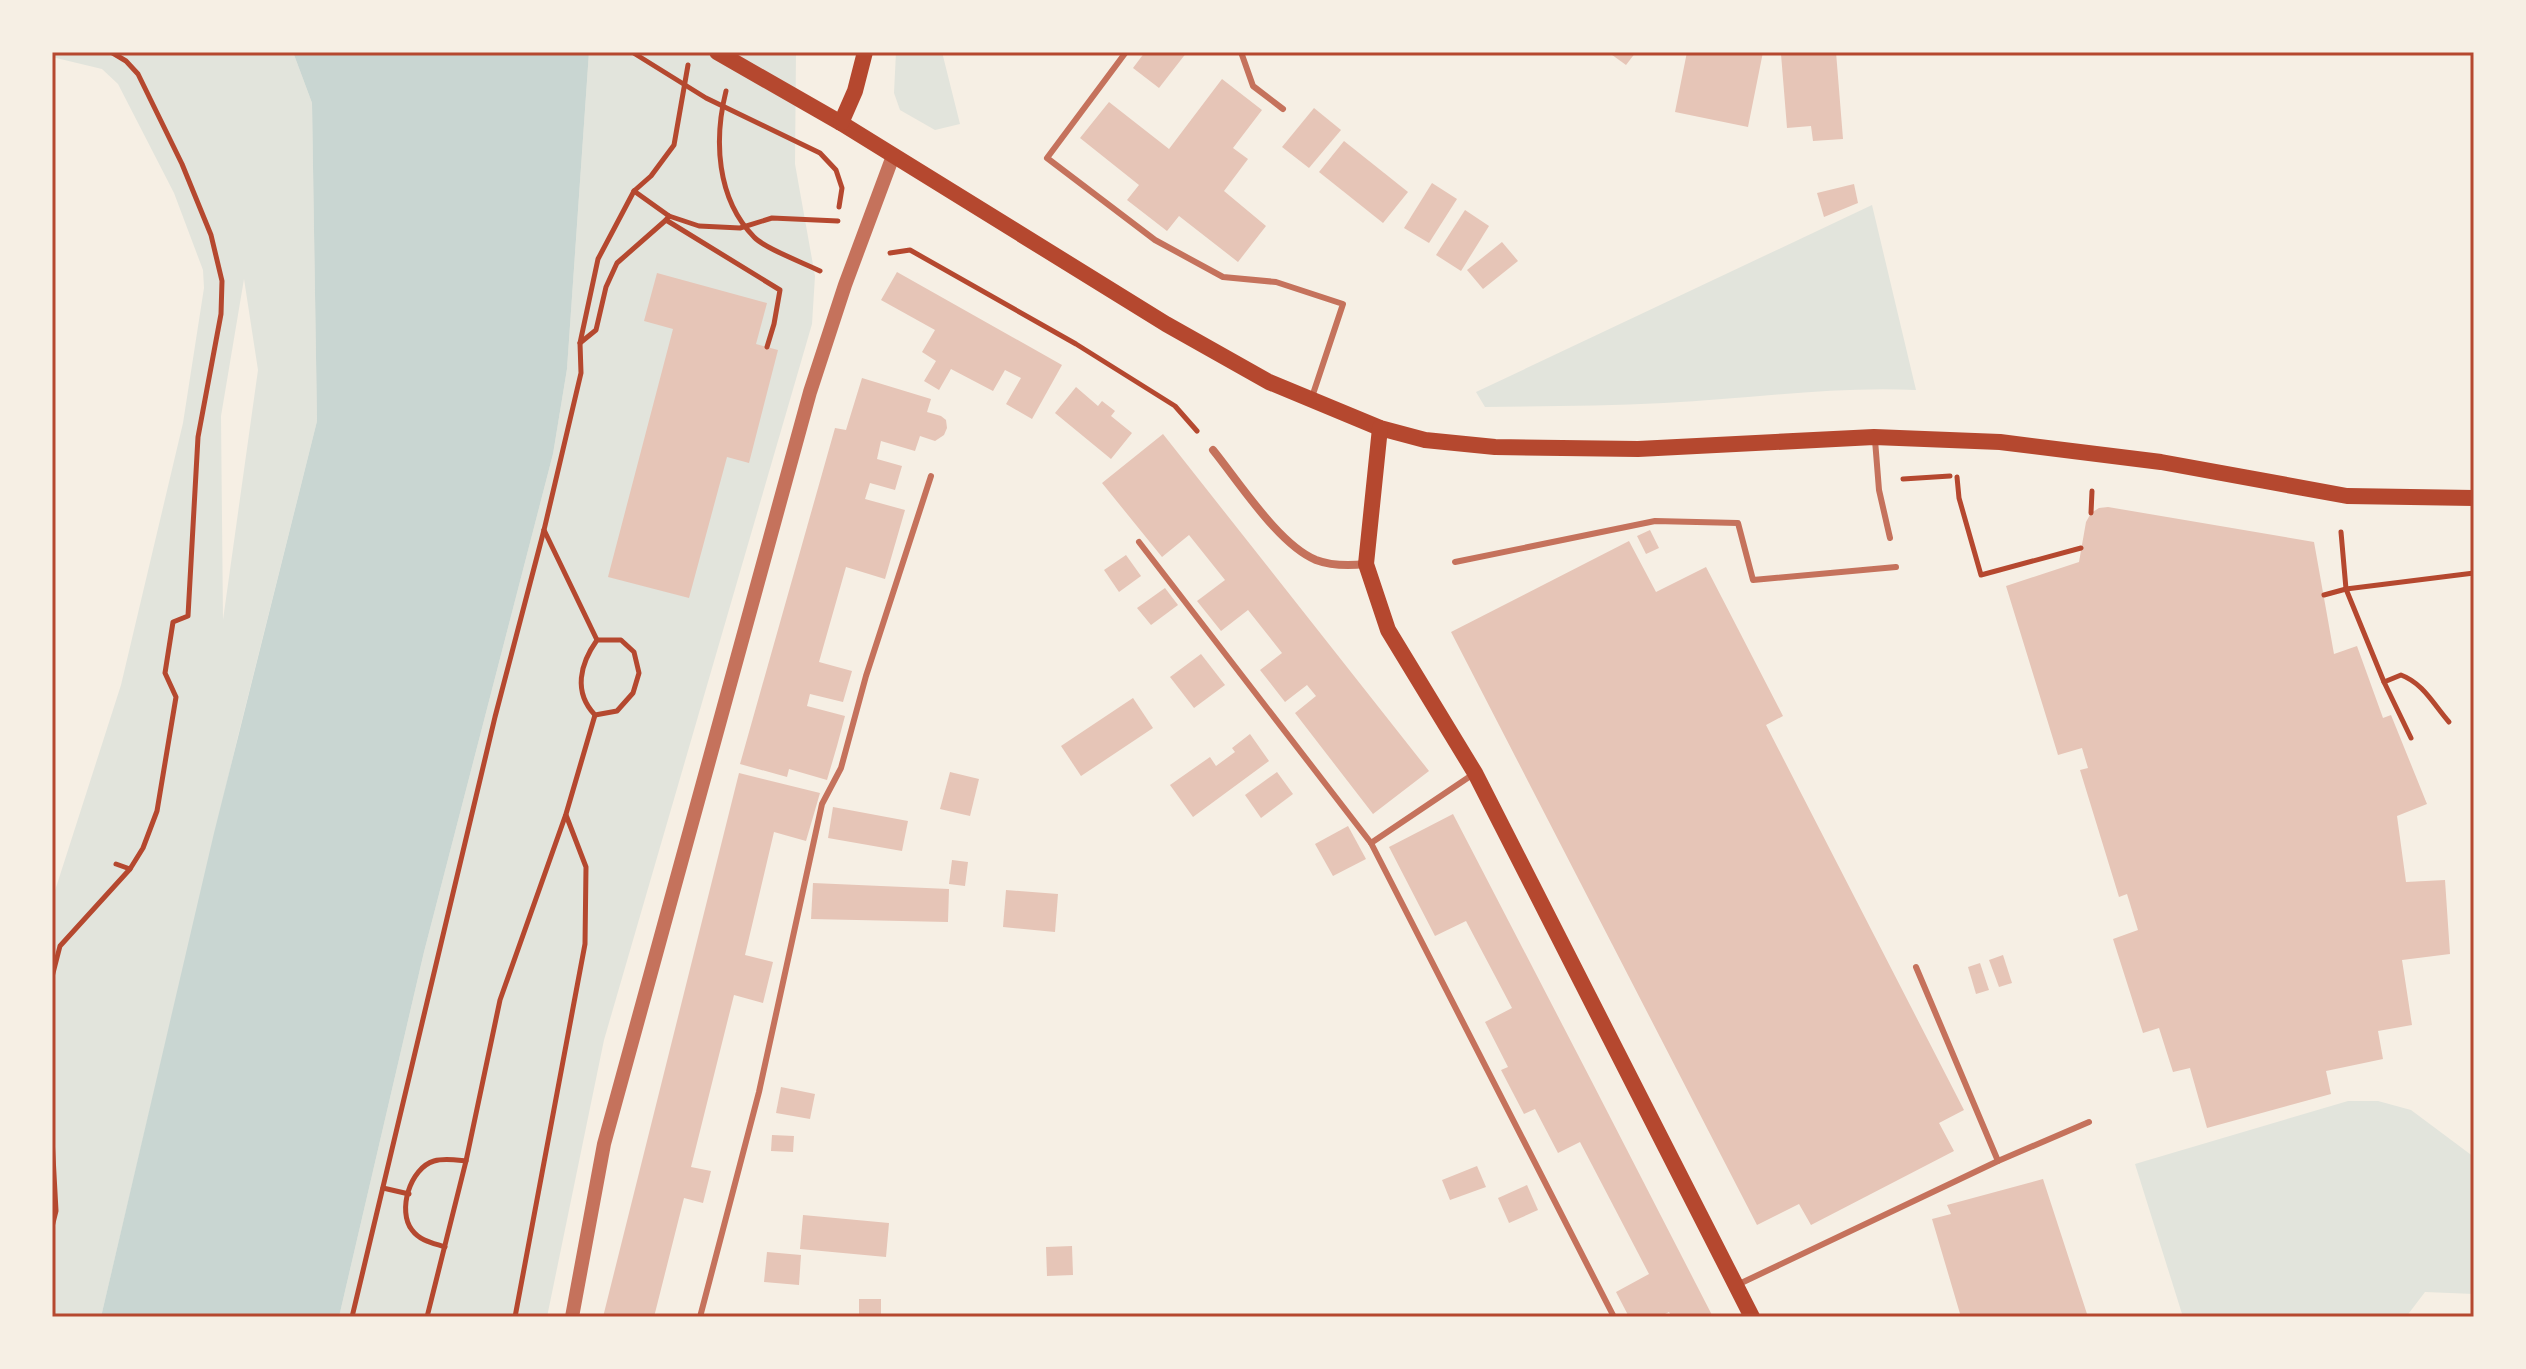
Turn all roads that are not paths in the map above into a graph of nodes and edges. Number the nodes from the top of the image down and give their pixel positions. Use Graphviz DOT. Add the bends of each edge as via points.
graph roads {
  1 [pos="717,52"];
  2 [pos="865,52"];
  3 [pos="1126,52"];
  4 [pos="1241,52"];
  5 [pos="1283,109"];
  6 [pos="841,123"];
  7 [pos="893,156"];
  8 [pos="1311,400"];
  9 [pos="1380,428"];
  10 [pos="1874,437"];
  11 [pos="1213,450"];
  12 [pos="931,476"];
  13 [pos="2474,498"];
  14 [pos="1890,538"];
  15 [pos="1139,542"];
  16 [pos="1455,562"];
  17 [pos="1366,564"];
  18 [pos="1896,567"];
  19 [pos="1475,773"];
  20 [pos="1371,843"];
  21 [pos="1916,967"];
  22 [pos="2089,1122"];
  23 [pos="1998,1161"];
  24 [pos="1736,1285"];
  25 [pos="572,1317"];
  26 [pos="700,1317"];
  27 [pos="1614,1317"];
  28 [pos="1752,1317"];
  1 -- 6 [label="main road"];
  2 -- 6 [label="main road"];
  3 -- 8 [label="lane" via="1047,158 1155,240 1223,277 1276,282 1343,304"];
  4 -- 5 [label="lane" via="1253,86"];
  6 -- 7 [label="main road"];
  7 -- 8 [label="main road" via="1166,324"];
  7 -- 25 [label="street" via="810,392 604,1144"];
  8 -- 9 [label="main road"];
  9 -- 10 [label="main road" via="1425,440 1511,448 1638,449"];
  9 -- 17 [label="main road"];
  10 -- 13 [label="main road" via="2000,442 2161,462 2347,496"];
  10 -- 14 [label="lane"];
  11 -- 17 [label="street" via="1288,544 1316,560"];
  12 -- 26 [label="lane" via="841,768 822,804 759,1092"];
  15 -- 20 [label="lane"];
  16 -- 18 [label="lane" via="1655,521 1738,523 1753,580"];
  17 -- 19 [label="main road" via="1388,630"];
  19 -- 20 [label="lane"];
  19 -- 24 [label="main road"];
  20 -- 27 [label="lane"];
  21 -- 23 [label="lane"];
  22 -- 23 [label="lane"];
  23 -- 24 [label="lane"];
  24 -- 28 [label="main road"];
}
